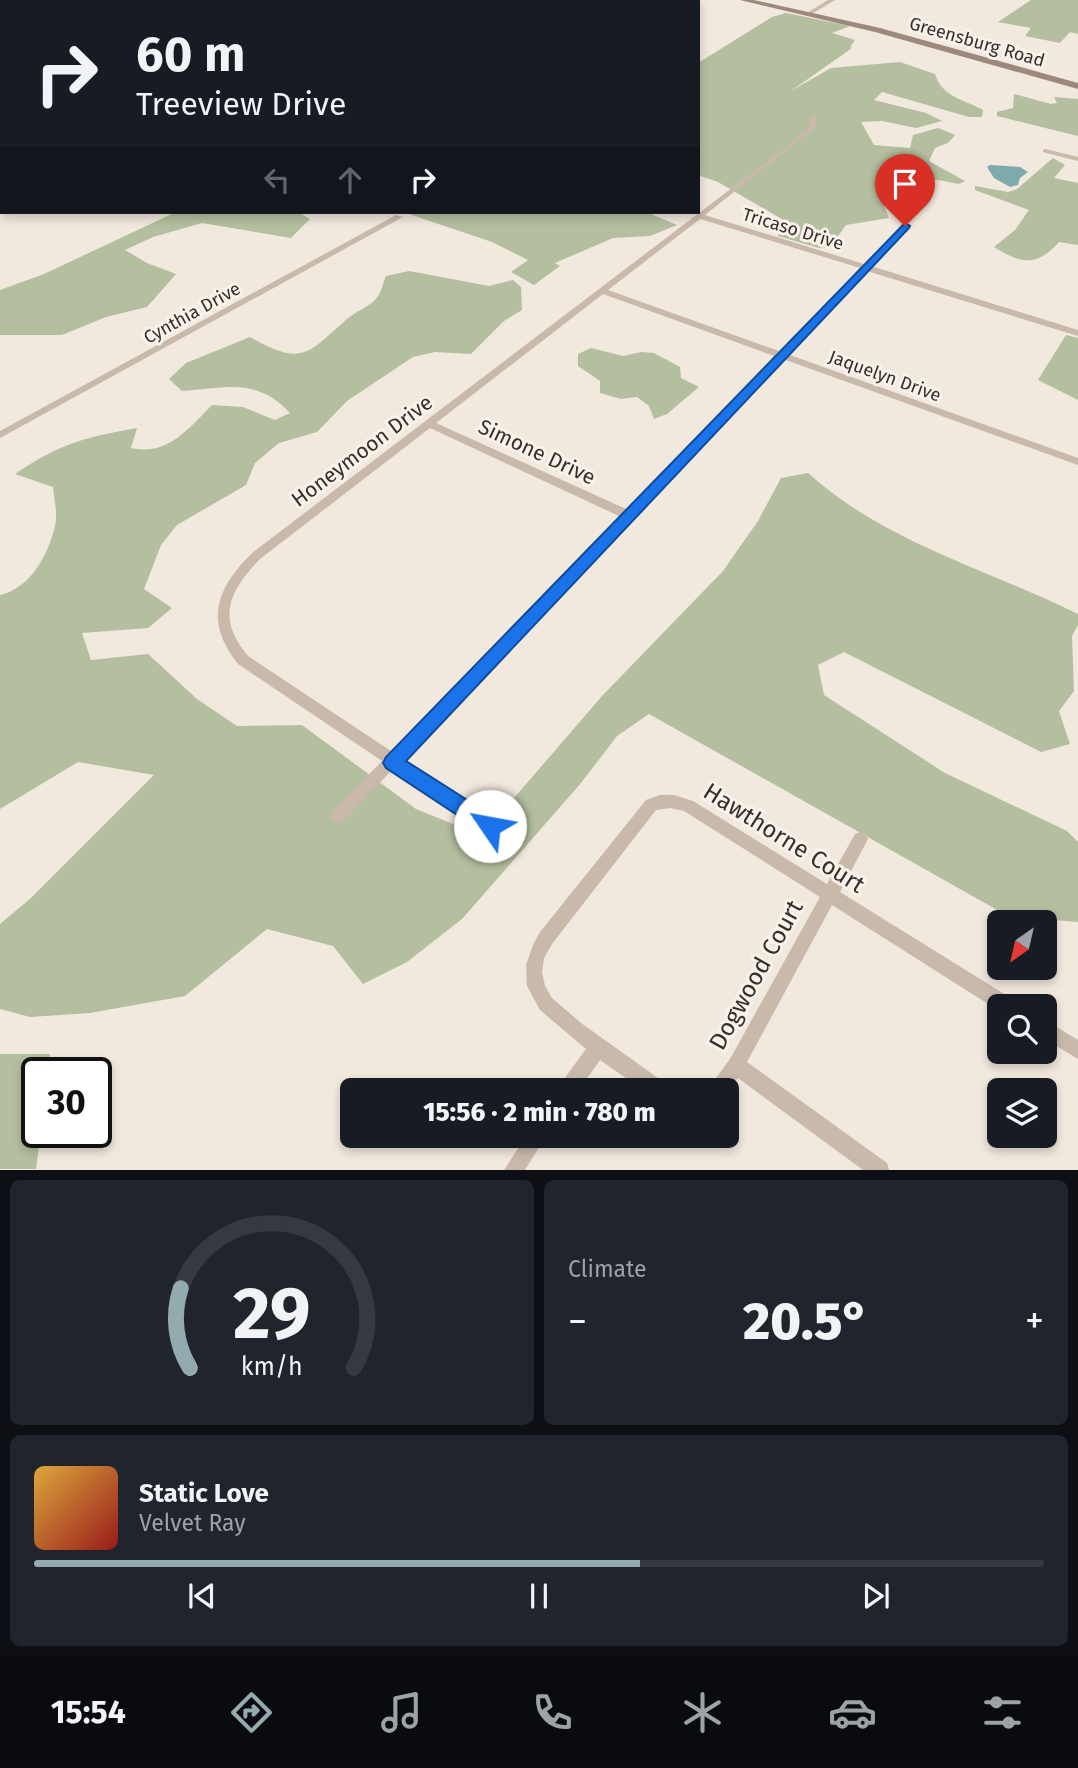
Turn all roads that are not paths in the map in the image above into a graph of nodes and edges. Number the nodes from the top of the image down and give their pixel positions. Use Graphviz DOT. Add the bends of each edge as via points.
graph roads {
  1 [pos="744,0"];
  2 [pos="832,0"];
  3 [pos="808,14"];
  4 [pos="1078,86"];
  5 [pos="814,116"];
  6 [pos="1045,151"];
  7 [pos="1078,159"];
  8 [pos="699,216"];
  9 [pos="399,217"];
  10 [pos="905,226"];
  11 [pos="865,268"];
  12 [pos="602,291"];
  13 [pos="1078,333"];
  14 [pos="781,355"];
  15 [pos="430,424"];
  16 [pos="0,435"];
  17 [pos="1078,462"];
  18 [pos="628,515"];
  19 [pos="392,763"];
  20 [pos="338,816"];
  21 [pos="490,826"];
  22 [pos="860,839"];
  23 [pos="828,894"];
  24 [pos="989,994"];
  25 [pos="1057,1037"];
  26 [pos="599,1046"];
  27 [pos="1078,1050"];
  28 [pos="736,1065"];
  29 [pos="576,1078"];
  30 [pos="642,1078"];
  31 [pos="726,1078"];
  32 [pos="529,1148"];
  33 [pos="513,1170"];
  34 [pos="880,1170"];
  1 -- 3 [label="main road, Greensburg Road"];
  2 -- 3 [label="street"];
  3 -- 4 [label="main road, Greensburg Road"];
  5 -- 8 [label="street, Honeymoon Drive" via="811,130"];
  6 -- 7 [label="street"];
  8 -- 11 [label="street, Tricaso Drive"];
  8 -- 12 [label="street, Honeymoon Drive"];
  9 -- 16 [label="street, Cynthia Drive"];
  10 -- 11 [label="street"];
  11 -- 13 [label="street, Tricaso Drive"];
  11 -- 14 [label="street"];
  12 -- 14 [label="street, Jaquelyn Drive"];
  12 -- 15 [label="street, Honeymoon Drive"];
  14 -- 17 [label="street, Jaquelyn Drive"];
  14 -- 18 [label="street"];
  15 -- 18 [label="street, Simone Drive"];
  15 -- 19 [label="street, Honeymoon Drive" via="250,561 228,593 223,614 224,635 243,660"];
  18 -- 19 [label="street"];
  19 -- 20 [label="street"];
  19 -- 21 [label="street, Honeymoon Drive"];
  22 -- 23 [label="street, Dogwood Court"];
  23 -- 24 [label="street, Hawthorne Court"];
  23 -- 26 [label="street, Hawthorne Court" via="688,806 664,800 651,805 535,955 533,974 540,996"];
  23 -- 28 [label="street, Dogwood Court"];
  25 -- 27 [label="street"];
  26 -- 29 [label="street"];
  26 -- 30 [label="street"];
  28 -- 31 [label="street, Dogwood Court"];
  28 -- 34 [label="street"];
  32 -- 33 [label="street"];
}
